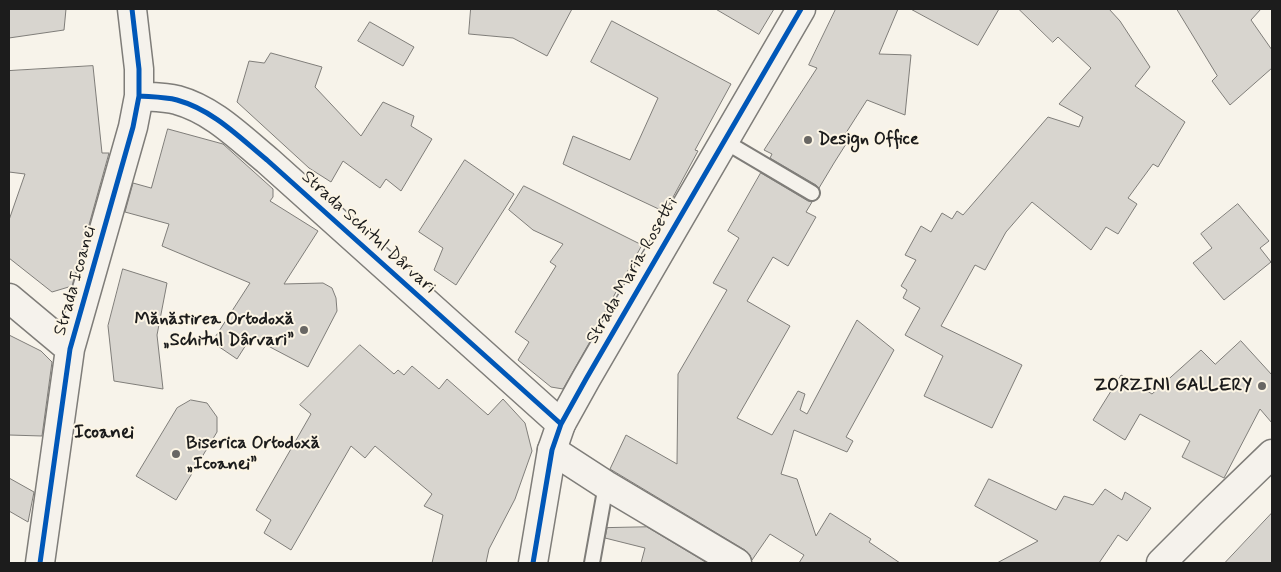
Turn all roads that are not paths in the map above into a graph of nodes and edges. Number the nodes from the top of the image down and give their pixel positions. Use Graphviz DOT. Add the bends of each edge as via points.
graph roads {
  1 [pos="132,9"];
  2 [pos="802,9"];
  3 [pos="139,96"];
  4 [pos="724,141"];
  5 [pos="812,192"];
  6 [pos="9,298"];
  7 [pos="70,349"];
  8 [pos="561,424"];
  9 [pos="552,450"];
  10 [pos="1272,454"];
  11 [pos="606,485"];
  12 [pos="40,563"];
  13 [pos="533,563"];
  14 [pos="592,563"];
  15 [pos="737,563"];
  16 [pos="1161,563"];
  1 -- 3 [label="street, Strada Icoanei"];
  2 -- 4 [label="street, Strada Maria Rosetti"];
  3 -- 7 [label="street, Strada Icoanei" via="134,127"];
  3 -- 8 [label="street, Strada Schitul Dârvari" via="178,100 222,123"];
  4 -- 5 [label="lane"];
  4 -- 8 [label="street, Strada Maria Rosetti"];
  6 -- 7 [label="street"];
  7 -- 12 [label="street, Strada Icoanei"];
  8 -- 9 [label="street, Strada Maria Rosetti"];
  9 -- 11 [label="street"];
  9 -- 13 [label="street, Strada Maria Rosetti"];
  10 -- 16 [label="street"];
  11 -- 14 [label="lane"];
  11 -- 15 [label="street"];
}
